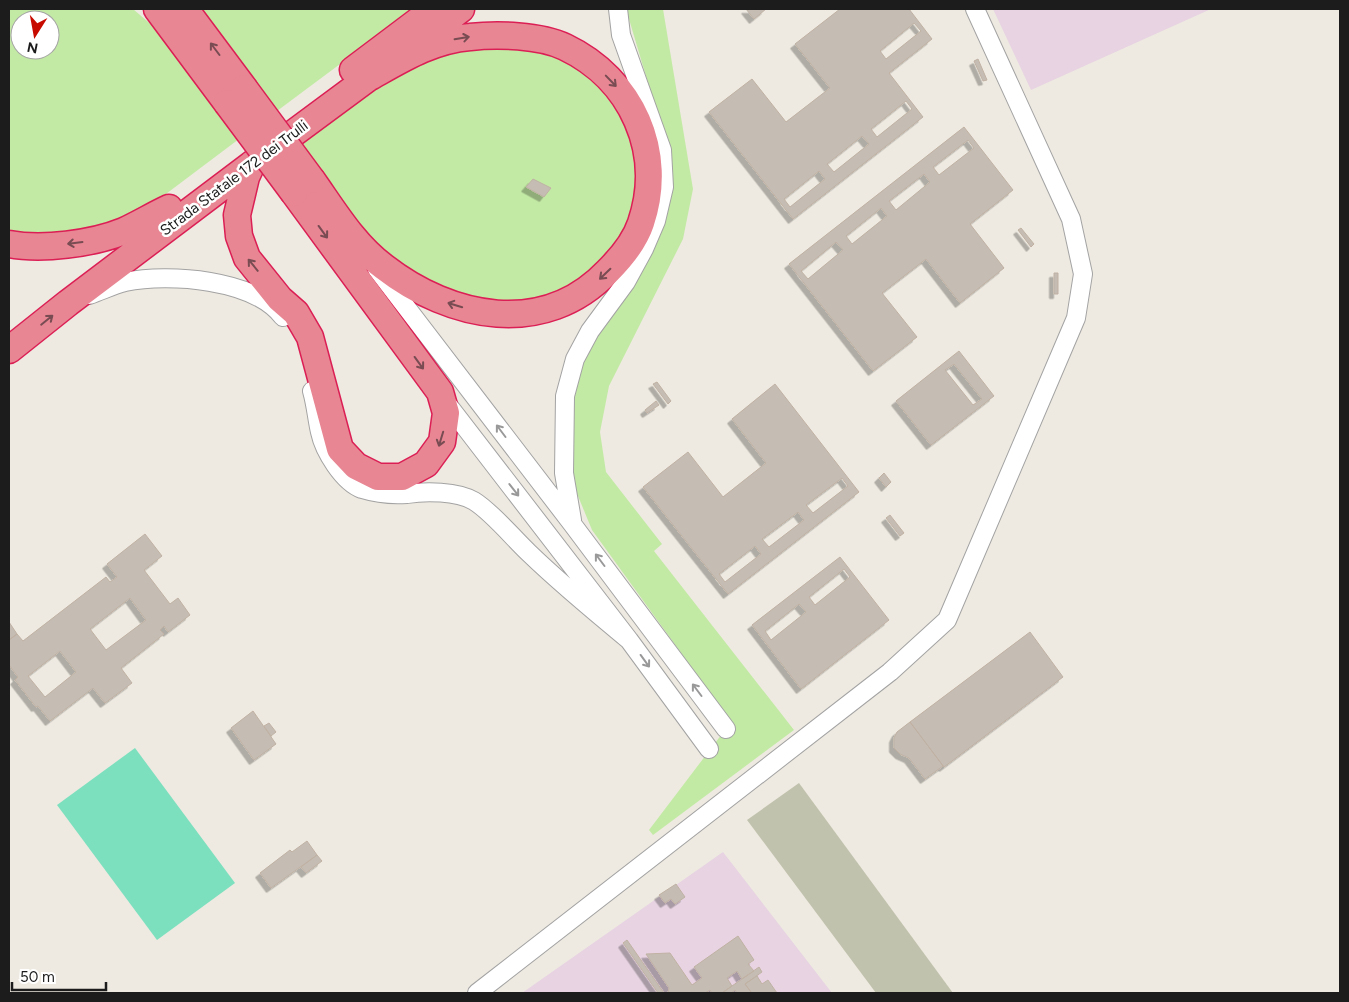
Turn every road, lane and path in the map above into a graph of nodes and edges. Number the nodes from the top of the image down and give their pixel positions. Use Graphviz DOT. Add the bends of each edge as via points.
graph roads {
  1 [pos="144,9"];
  2 [pos="157,9"];
  3 [pos="185,9"];
  4 [pos="434,9"];
  5 [pos="461,9"];
  6 [pos="618,9"];
  7 [pos="975,9"];
  8 [pos="198,66"];
  9 [pos="370,77"];
  10 [pos="236,95"];
  11 [pos="252,164"];
  12 [pos="303,187"];
  13 [pos="169,208"];
  14 [pos="9,244"];
  15 [pos="360,247"];
  16 [pos="68,303"];
  17 [pos="9,327"];
  18 [pos="9,350"];
  19 [pos="441,396"];
  20 [pos="573,524"];
  21 [pos="629,640"];
  22 [pos="726,729"];
  23 [pos="710,749"];
  24 [pos="477,993"];
  1 -- 8 [label="highway"];
  2 -- 8 [label="highway"];
  10 -- 3 [label="highway, one-way"];
  4 -- 13 [label="highway, Strada Statale 172 dei Trulli"];
  5 -- 9 [label="highway, Strada Statale 172 dei Trulli"];
  6 -- 20 [label="street" via="621,35 662,150 664,188 656,221 644,249 575,359 565,396 564,473"];
  7 -- 24 [label="street" via="1071,219 1083,274 1076,318 947,620 890,672"];
  8 -- 10 [label="highway"];
  9 -- 11 [label="highway, Strada Statale 172 dei Trulli"];
  9 -- 15 [label="highway, one-way" via="420,49 438,42 469,37 505,36 564,46 587,59 626,97 640,125 646,148 647,188 641,224 621,258 586,292 545,310 494,314 449,304 402,280"];
  10 -- 12 [label="highway, bridge"];
  11 -- 16 [label="highway, Strada Statale 172 dei Trulli"];
  19 -- 11 [label="highway, one-way" via="446,412 442,442 426,464 402,477 378,477 356,466 340,449 310,337 296,313 246,258 239,236 237,215"];
  12 -- 15 [label="highway"];
  12 -- 19 [label="highway, one-way"];
  13 -- 14 [label="highway, one-way" via="106,237 38,246"];
  13 -- 17 [label="highway, Strada Statale 172 dei Trulli"];
  20 -- 15 [label="street, one-way"];
  18 -- 16 [label="highway, Strada Statale 172 dei Trulli, one-way"];
  16 -- 21 [label="street" via="124,282 170,279 217,282 261,299 278,311 294,332 315,400 320,434 334,464 344,476 361,488 396,495 436,493 473,501 578,598"];
  19 -- 21 [label="street, one-way"];
  22 -- 20 [label="street, one-way"];
  21 -- 23 [label="street, one-way"];
}
